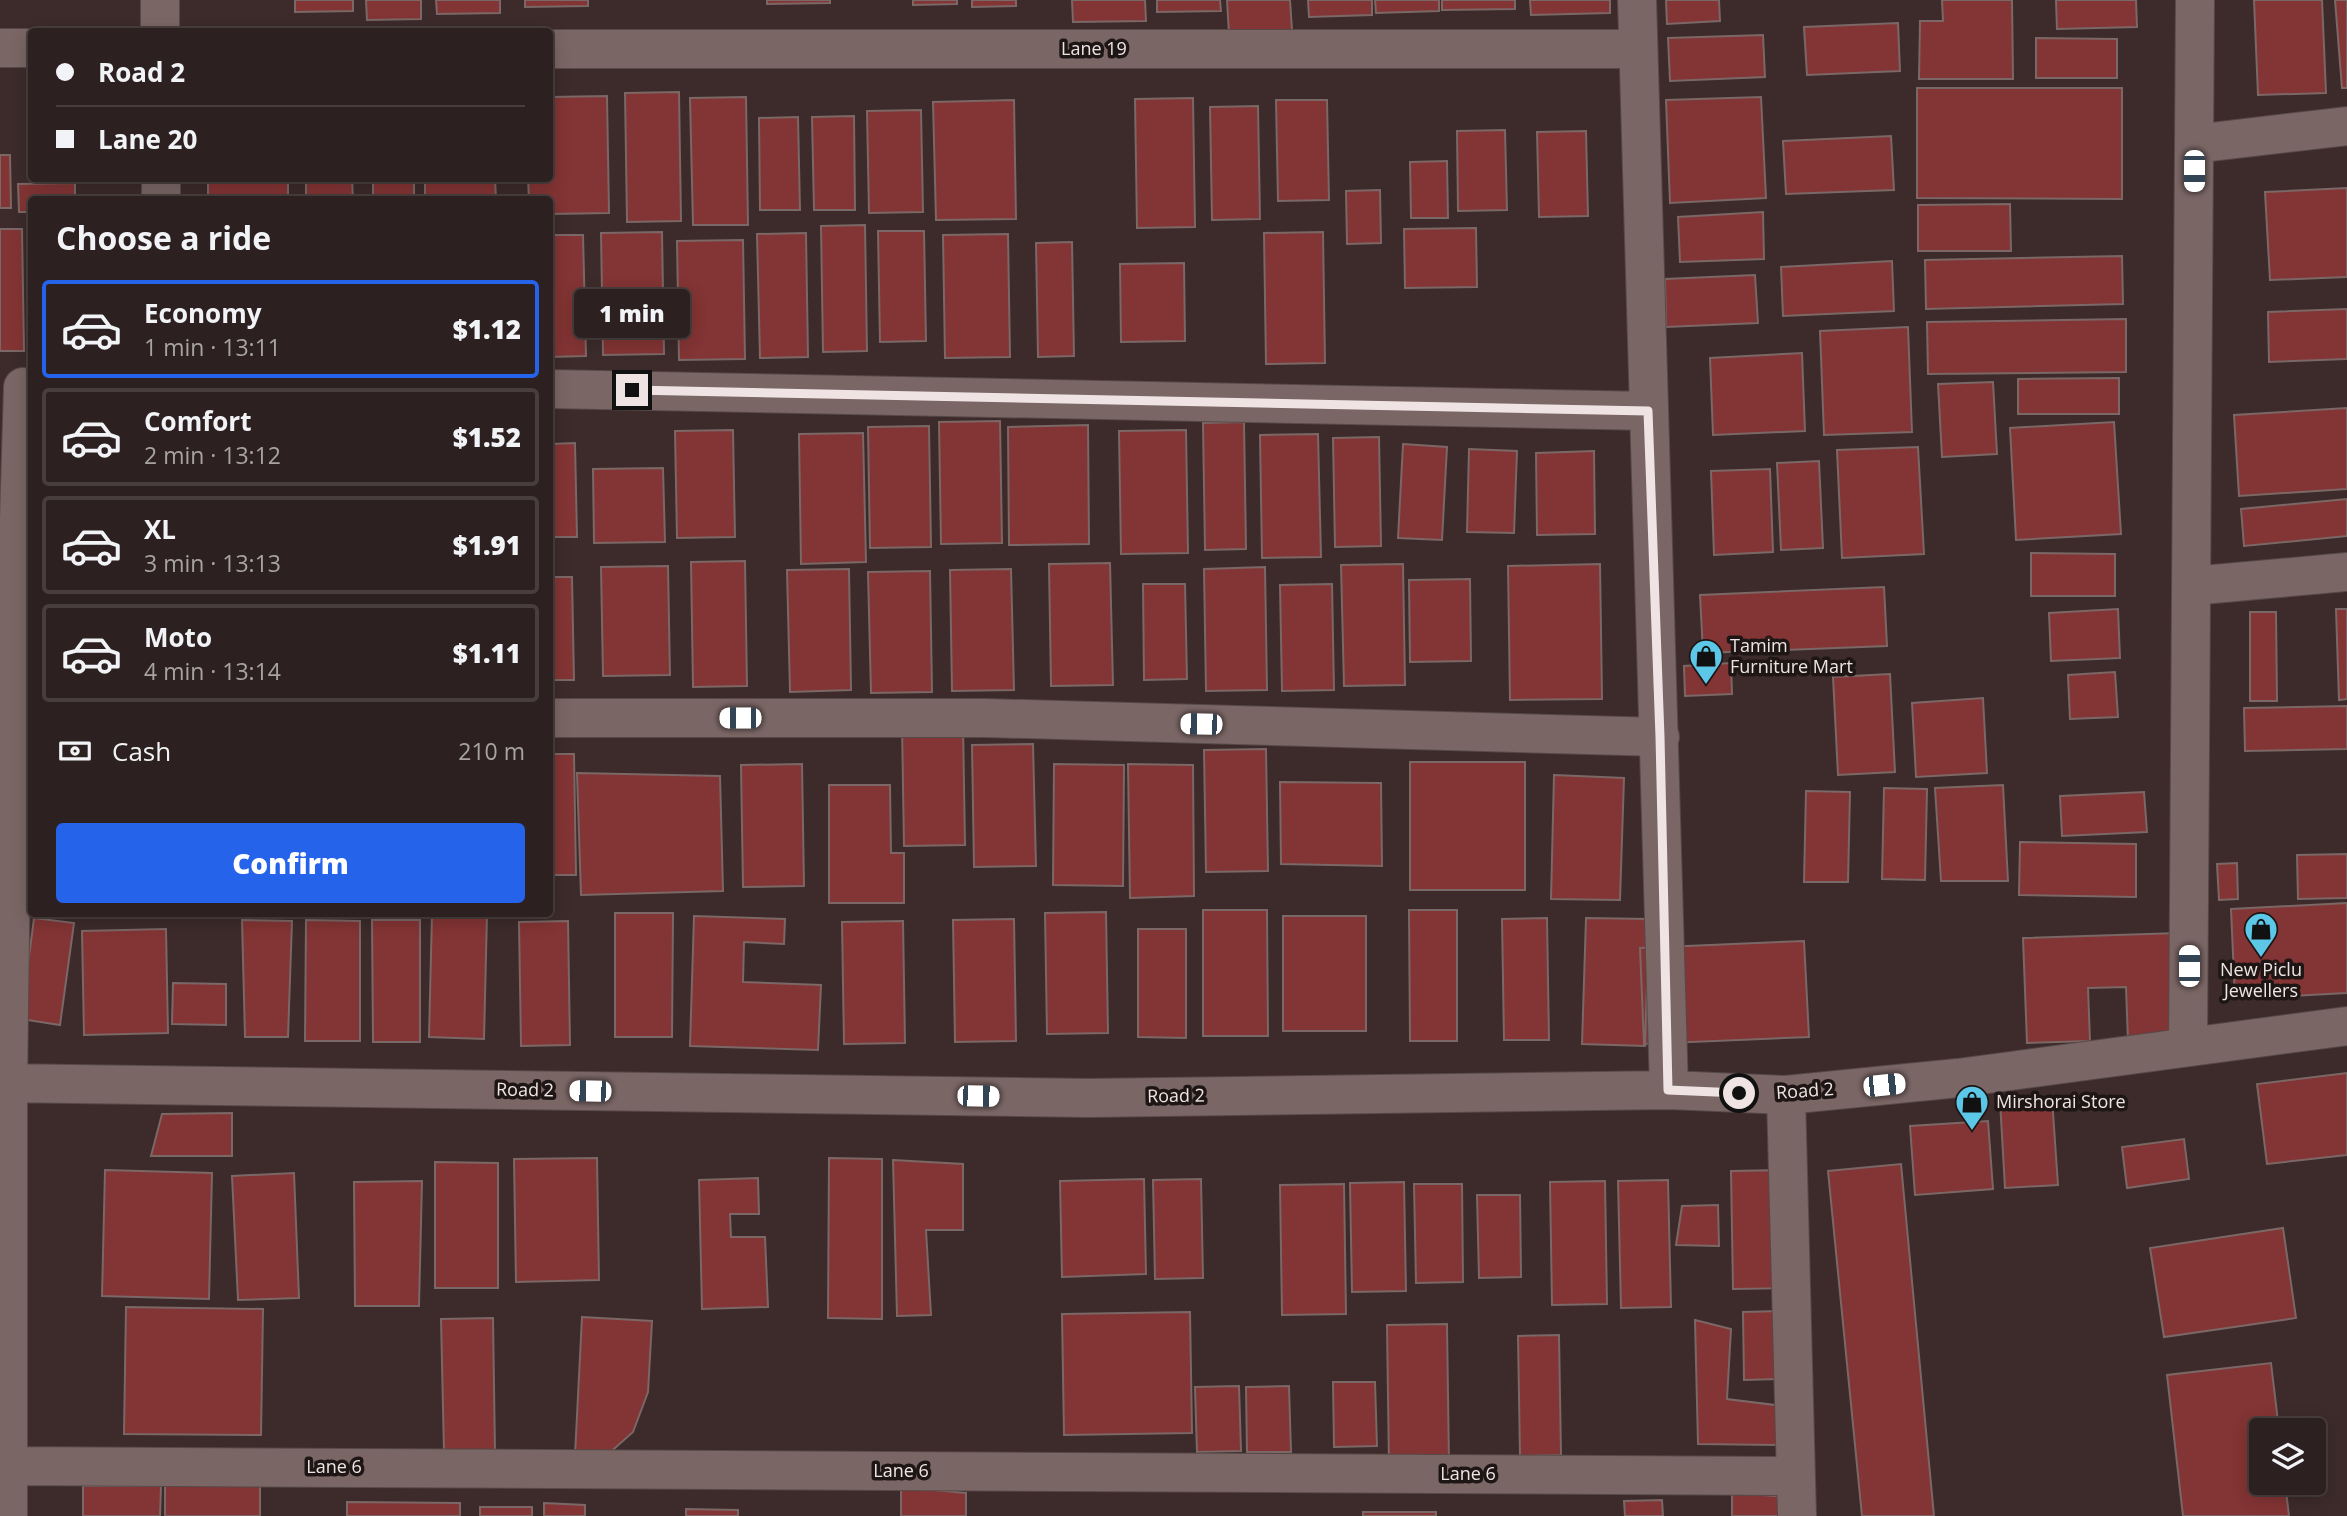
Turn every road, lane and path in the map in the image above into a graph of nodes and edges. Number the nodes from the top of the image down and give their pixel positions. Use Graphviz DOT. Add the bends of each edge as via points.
graph roads {
  1 [pos="160,0"];
  2 [pos="1637,0"];
  3 [pos="2195,0"];
  4 [pos="160,28"];
  5 [pos="0,48"];
  6 [pos="28,48"];
  7 [pos="553,49"];
  8 [pos="1638,49"];
  9 [pos="2347,126"];
  10 [pos="2194,144"];
  11 [pos="18,387"];
  12 [pos="553,389"];
  13 [pos="1648,411"];
  14 [pos="2347,572"];
  15 [pos="2191,586"];
  16 [pos="553,718"];
  17 [pos="15,719"];
  18 [pos="1660,737"];
  19 [pos="2347,1026"];
  20 [pos="2188,1047"];
  21 [pos="4,1083"];
  22 [pos="1668,1090"];
  23 [pos="1786,1095"];
  24 [pos="4,1292"];
  25 [pos="8,1466"];
  26 [pos="1794,1476"];
  27 [pos="8,1516"];
  28 [pos="1797,1516"];
  1 -- 4 [label="street"];
  2 -- 8 [label="street"];
  3 -- 10 [label="street"];
  5 -- 6 [label="street"];
  7 -- 8 [label="street, Lane 19"];
  8 -- 13 [label="street"];
  9 -- 10 [label="street"];
  10 -- 15 [label="street"];
  11 -- 17 [label="street"];
  12 -- 13 [label="street"];
  13 -- 18 [label="street"];
  14 -- 15 [label="street"];
  15 -- 20 [label="street"];
  16 -- 18 [label="street" via="986,718"];
  17 -- 21 [label="street"];
  18 -- 22 [label="street"];
  19 -- 20 [label="street, Road 2"];
  20 -- 23 [label="street, Road 2" via="1958,1078"];
  21 -- 22 [label="street, Road 2" via="1089,1098"];
  21 -- 24 [label="street"];
  22 -- 23 [label="street, Road 2"];
  23 -- 26 [label="street"];
  24 -- 25 [label="street"];
  25 -- 26 [label="street, Lane 6"];
  25 -- 27 [label="street"];
  26 -- 28 [label="street"];
}
